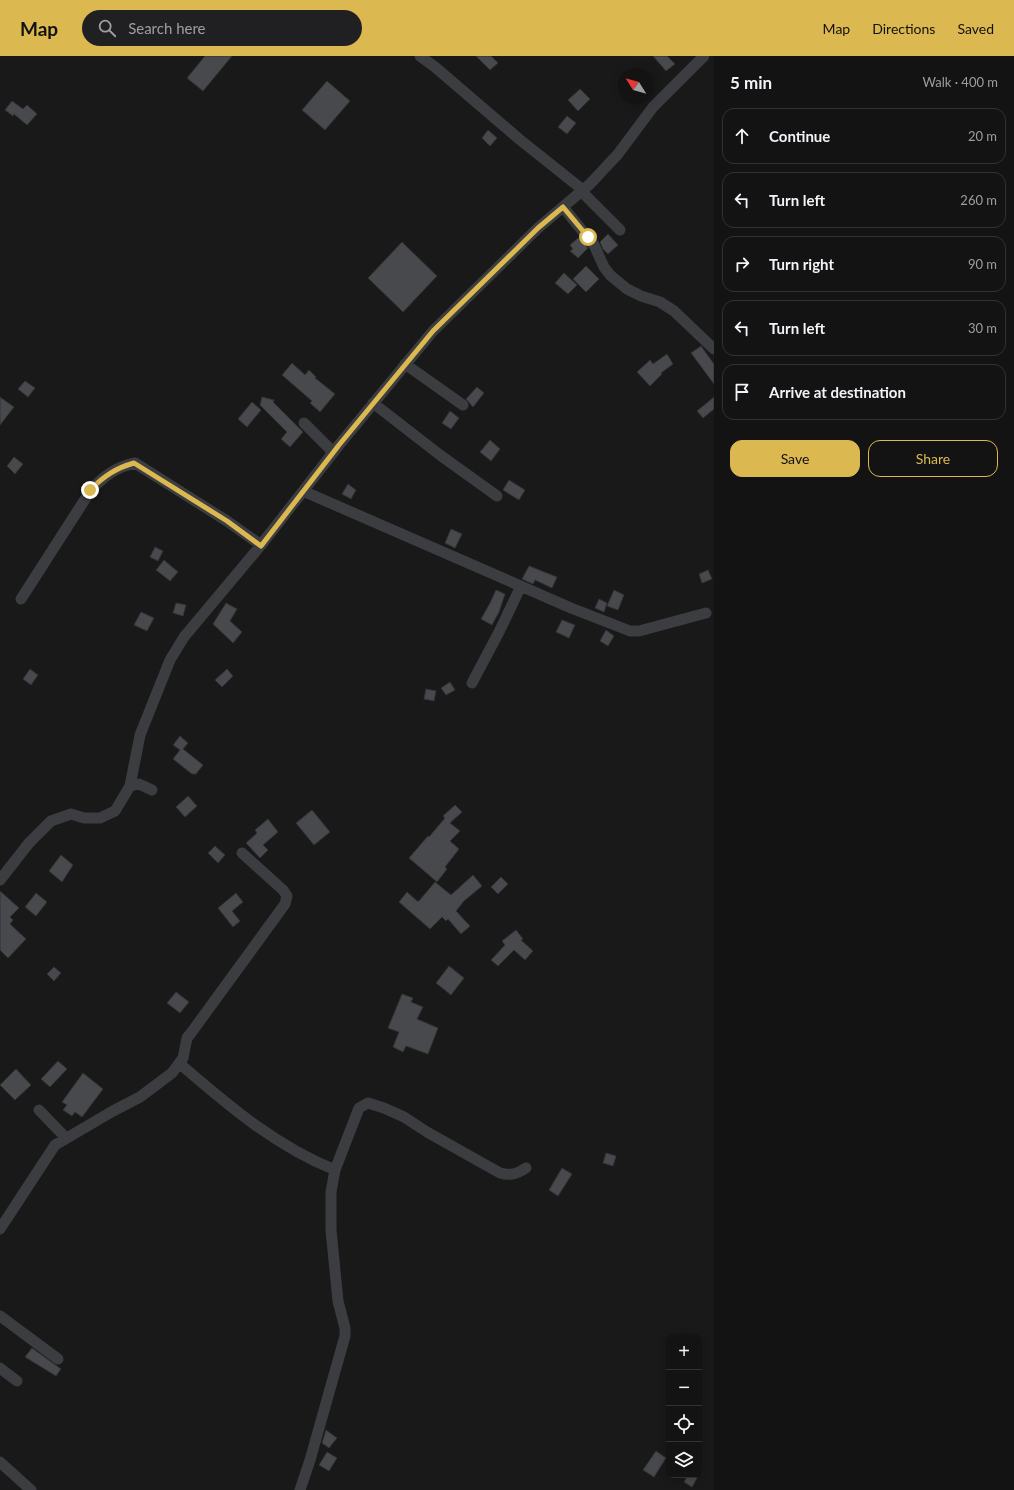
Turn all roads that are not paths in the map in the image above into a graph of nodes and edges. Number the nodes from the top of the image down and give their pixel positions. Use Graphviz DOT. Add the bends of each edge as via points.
graph roads {
  1 [pos="420,56"];
  2 [pos="704,56"];
  3 [pos="582,191"];
  4 [pos="563,207"];
  5 [pos="620,230"];
  6 [pos="714,349"];
  7 [pos="405,364"];
  8 [pos="373,403"];
  9 [pos="463,405"];
  10 [pos="304,423"];
  11 [pos="333,452"];
  12 [pos="303,491"];
  13 [pos="497,496"];
  14 [pos="261,546"];
  15 [pos="521,586"];
  16 [pos="20,599"];
  17 [pos="706,613"];
  18 [pos="472,682"];
  19 [pos="130,786"];
  20 [pos="152,790"];
  21 [pos="242,853"];
  22 [pos="0,880"];
  23 [pos="180,1064"];
  24 [pos="39,1110"];
  25 [pos="66,1138"];
  26 [pos="526,1168"];
  27 [pos="335,1170"];
  28 [pos="0,1229"];
  29 [pos="0,1316"];
  30 [pos="58,1359"];
  31 [pos="0,1368"];
  32 [pos="17,1381"];
  33 [pos="0,1462"];
  34 [pos="31,1490"];
  35 [pos="300,1490"];
  1 -- 3 [label="street"];
  2 -- 3 [label="street" via="653,107 618,154"];
  3 -- 4 [label="street"];
  3 -- 5 [label="street"];
  4 -- 6 [label="street" via="594,245 610,275 627,289 660,302 674,311"];
  4 -- 7 [label="street" via="538,228 433,331"];
  7 -- 8 [label="street"];
  7 -- 9 [label="street"];
  8 -- 11 [label="street"];
  8 -- 13 [label="street"];
  10 -- 11 [label="street"];
  11 -- 12 [label="street"];
  12 -- 14 [label="street"];
  12 -- 15 [label="street"];
  14 -- 16 [label="street" via="227,521 134,463 121,466 90,490"];
  14 -- 19 [label="street" via="175,650 140,735"];
  15 -- 17 [label="street" via="630,631 639,631"];
  15 -- 18 [label="street"];
  19 -- 20 [label="street" via="139,784"];
  19 -- 22 [label="street" via="114,810 100,818 84,818 71,814 51,821 29,843"];
  21 -- 23 [label="street" via="283,890 287,896 285,904 190,1033"];
  23 -- 25 [label="street" via="140,1097"];
  23 -- 27 [label="street" via="234,1110 268,1134 297,1152"];
  24 -- 25 [label="street"];
  25 -- 28 [label="street" via="49,1151"];
  26 -- 27 [label="street" via="516,1174 500,1173 404,1117 368,1103 359,1108"];
  27 -- 35 [label="street" via="331,1192 331,1230 338,1301 345,1328"];
  29 -- 30 [label="street"];
  31 -- 32 [label="street"];
  33 -- 34 [label="street"];
}
